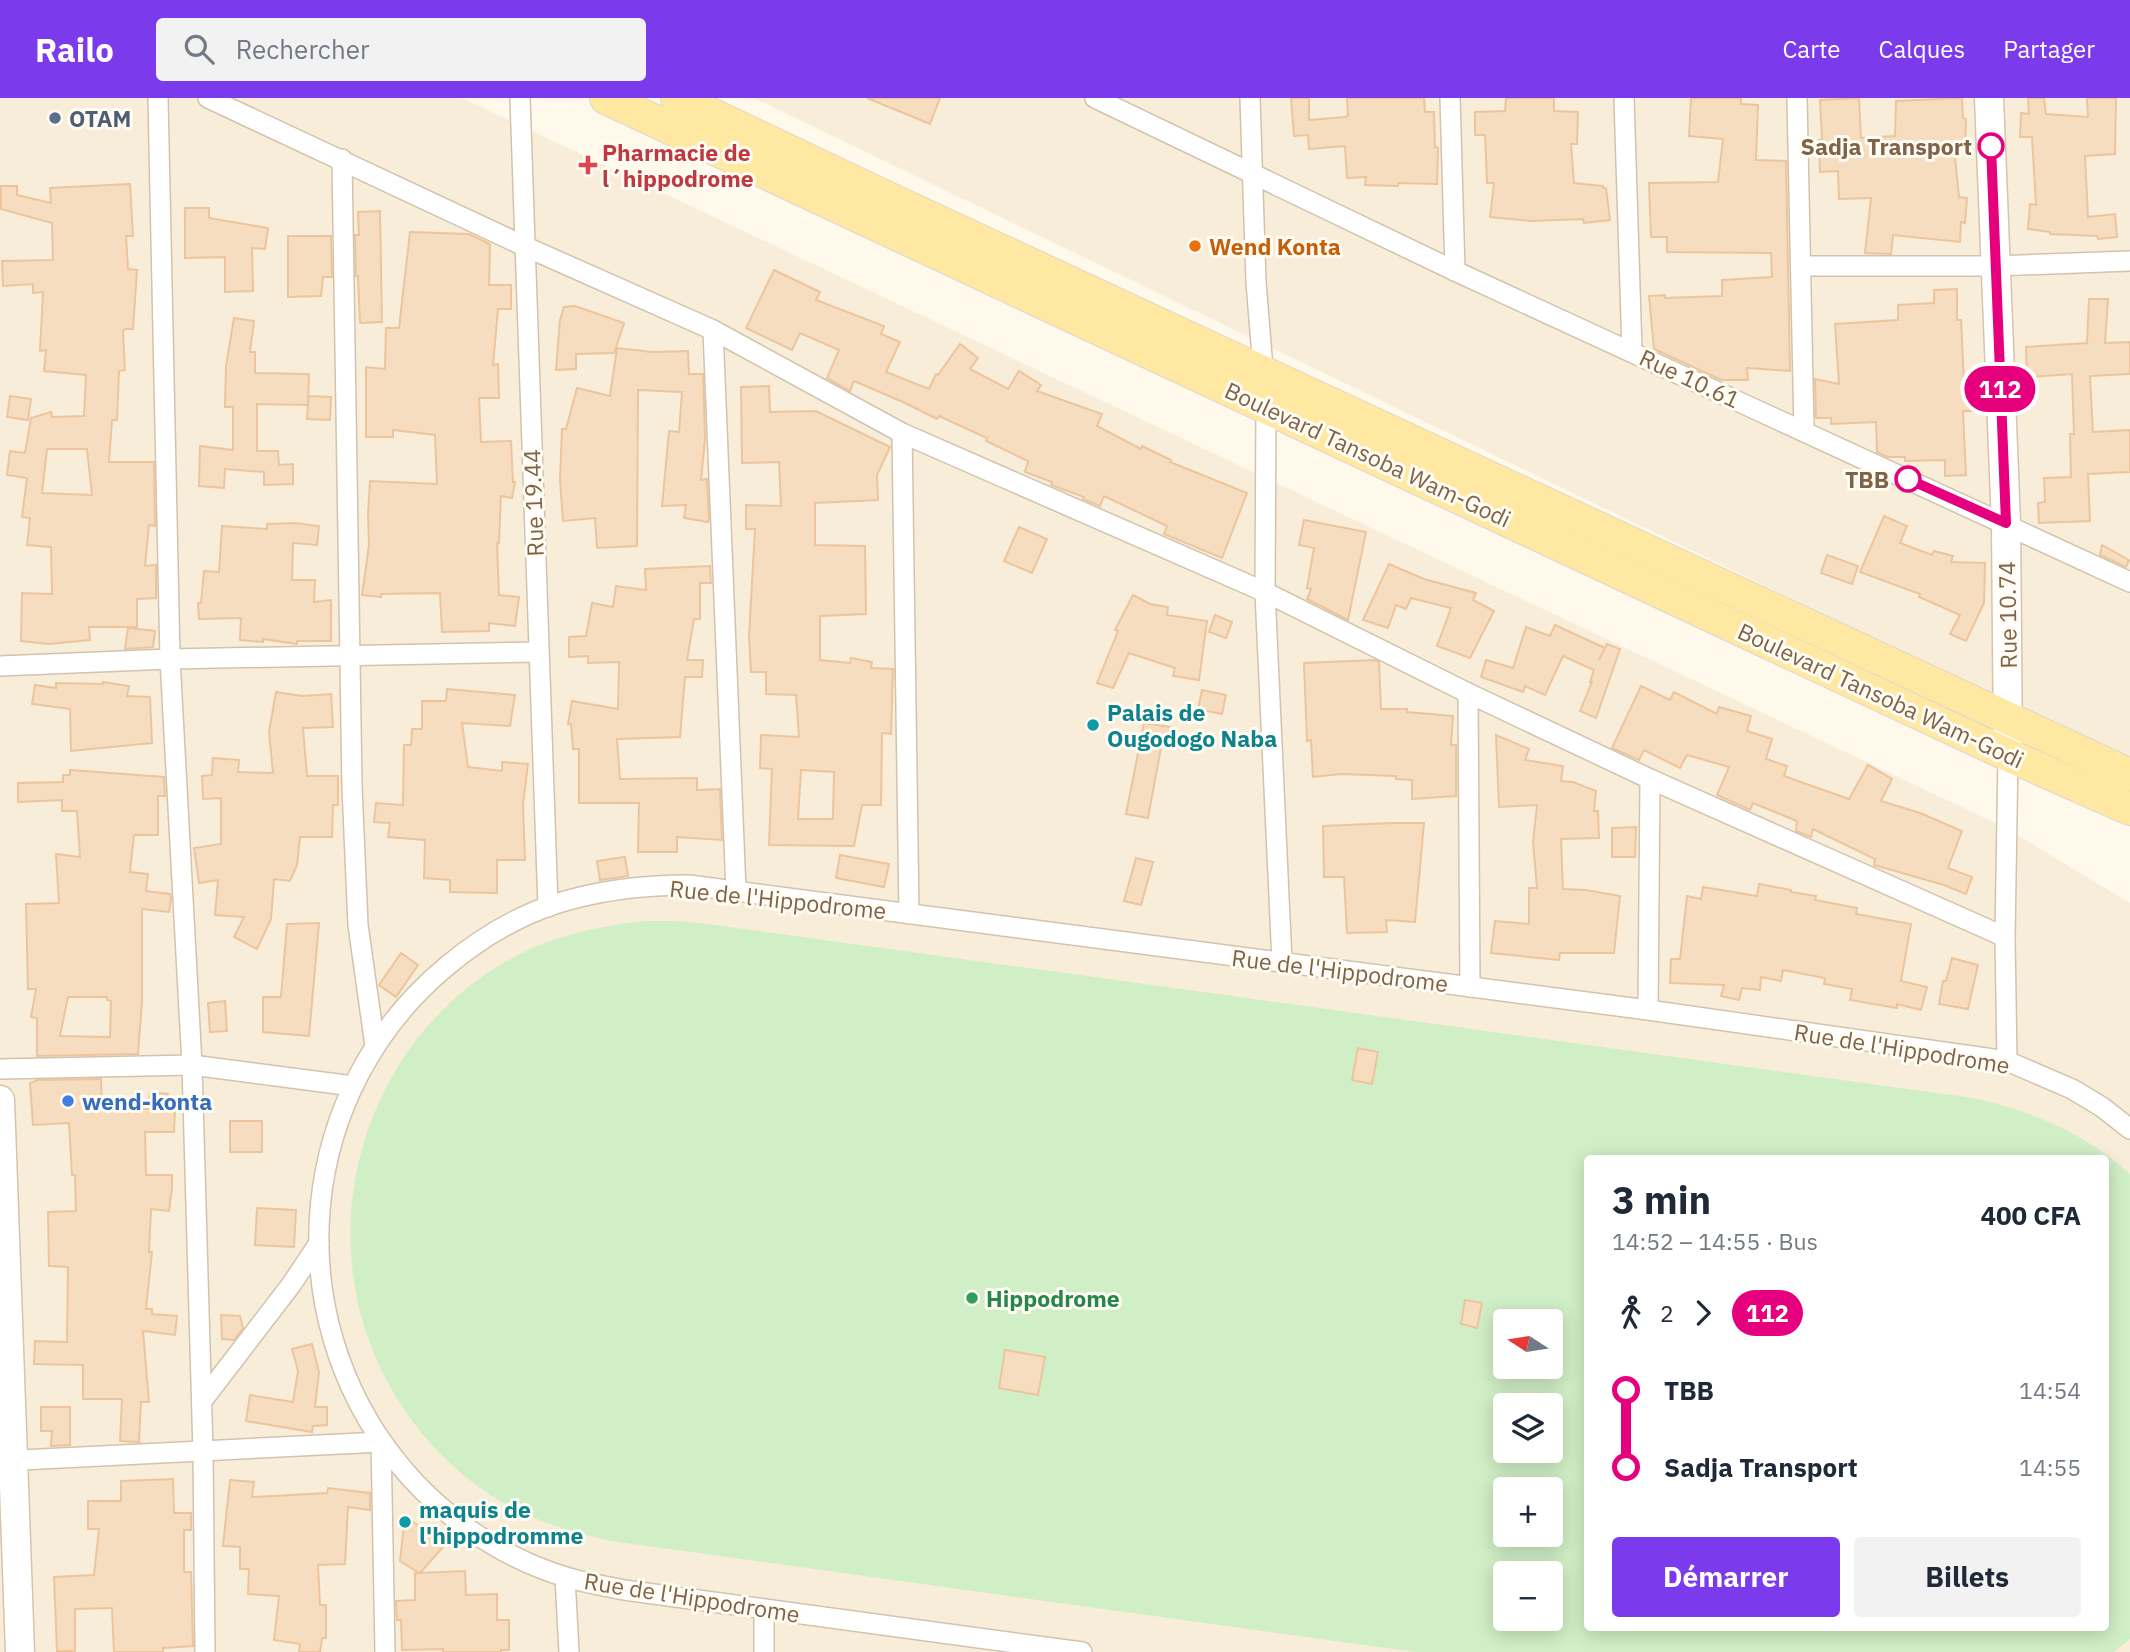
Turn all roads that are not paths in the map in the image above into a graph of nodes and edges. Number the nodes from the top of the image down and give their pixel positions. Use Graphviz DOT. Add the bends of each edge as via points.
graph roads {
  1 [pos="158,98"];
  2 [pos="208,98"];
  3 [pos="520,98"];
  4 [pos="606,98"];
  5 [pos="677,98"];
  6 [pos="1095,98"];
  7 [pos="1251,98"];
  8 [pos="1450,98"];
  9 [pos="1624,98"];
  10 [pos="1797,98"];
  11 [pos="1989,98"];
  12 [pos="342,159"];
  13 [pos="1251,172"];
  14 [pos="524,246"];
  15 [pos="2130,261"];
  16 [pos="1801,266"];
  17 [pos="1995,266"];
  18 [pos="1455,271"];
  19 [pos="713,330"];
  20 [pos="1632,351"];
  21 [pos="1262,372"];
  22 [pos="1266,406"];
  23 [pos="1804,431"];
  24 [pos="902,433"];
  25 [pos="2006,523"];
  26 [pos="2130,582"];
  27 [pos="1265,592"];
  28 [pos="538,652"];
  29 [pos="350,656"];
  30 [pos="170,659"];
  31 [pos="0,666"];
  32 [pos="1468,693"];
  33 [pos="2008,720"];
  34 [pos="2008,755"];
  35 [pos="2130,775"];
  36 [pos="1650,779"];
  37 [pos="2130,809"];
  38 [pos="736,891"];
  39 [pos="548,907"];
  40 [pos="909,914"];
  41 [pos="2005,937"];
  42 [pos="1282,962"];
  43 [pos="1470,987"];
  44 [pos="1648,1010"];
  45 [pos="375,1046"];
  46 [pos="2007,1061"];
  47 [pos="192,1065"];
  48 [pos="0,1069"];
  49 [pos="353,1086"];
  50 [pos="0,1100"];
  51 [pos="2130,1129"];
  52 [pos="318,1243"];
  53 [pos="202,1401"];
  54 [pos="381,1442"];
  55 [pos="203,1452"];
  56 [pos="6,1461"];
  57 [pos="565,1577"];
  58 [pos="764,1609"];
  59 [pos="940,1642"];
  60 [pos="20,1652"];
  61 [pos="205,1652"];
  62 [pos="385,1652"];
  63 [pos="569,1652"];
  64 [pos="764,1652"];
  65 [pos="1082,1652"];
  1 -- 30 [label="street"];
  2 -- 12 [label="street"];
  3 -- 14 [label="street, Rue 19.44"];
  4 -- 22 [label="main road, Boulevard Tansoba Wam-Godi"];
  5 -- 21 [label="main road, Boulevard Tansoba Wam-Godi"];
  6 -- 13 [label="street, Rue 10.61"];
  7 -- 13 [label="street"];
  8 -- 18 [label="street"];
  9 -- 20 [label="street"];
  10 -- 16 [label="street"];
  11 -- 17 [label="main road, Rue 10.74"];
  12 -- 14 [label="street"];
  12 -- 29 [label="street"];
  13 -- 18 [label="street, Rue 10.61"];
  13 -- 21 [label="street"];
  14 -- 19 [label="street"];
  14 -- 28 [label="street, Rue 19.44"];
  15 -- 17 [label="street"];
  16 -- 17 [label="street"];
  16 -- 23 [label="street"];
  17 -- 25 [label="main road, Rue 10.74"];
  18 -- 20 [label="street, Rue 10.61"];
  19 -- 24 [label="street"];
  19 -- 38 [label="street"];
  20 -- 23 [label="street, Rue 10.61"];
  21 -- 22 [label="street"];
  21 -- 33 [label="main road, Boulevard Tansoba Wam-Godi"];
  22 -- 27 [label="street"];
  22 -- 34 [label="main road, Boulevard Tansoba Wam-Godi"];
  23 -- 25 [label="street, Rue 10.61"];
  24 -- 27 [label="street"];
  24 -- 40 [label="street"];
  25 -- 26 [label="street, Rue 10.61"];
  25 -- 33 [label="main road, Rue 10.74"];
  27 -- 32 [label="street"];
  27 -- 42 [label="street"];
  28 -- 29 [label="street"];
  28 -- 39 [label="street, Rue 19.44"];
  29 -- 30 [label="street"];
  29 -- 45 [label="street" via="358,925"];
  30 -- 31 [label="street"];
  30 -- 47 [label="street"];
  32 -- 36 [label="street"];
  32 -- 43 [label="street"];
  33 -- 34 [label="main road, Rue 10.74"];
  33 -- 35 [label="main road, Boulevard Tansoba Wam-Godi"];
  34 -- 37 [label="main road, Boulevard Tansoba Wam-Godi"];
  34 -- 41 [label="street"];
  36 -- 41 [label="street"];
  36 -- 44 [label="street"];
  38 -- 39 [label="street, Rue de l'Hippodrome" via="654,885 586,895"];
  38 -- 40 [label="street, Rue de l'Hippodrome"];
  39 -- 45 [label="street, Rue de l'Hippodrome" via="462,954 410,1000"];
  40 -- 42 [label="street, Rue de l'Hippodrome"];
  41 -- 46 [label="street"];
  42 -- 43 [label="street, Rue de l'Hippodrome"];
  43 -- 44 [label="street, Rue de l'Hippodrome"];
  44 -- 46 [label="street, Rue de l'Hippodrome"];
  45 -- 49 [label="street, Rue de l'Hippodrome"];
  46 -- 51 [label="street, Rue de l'Hippodrome" via="2072,1089"];
  47 -- 48 [label="street"];
  47 -- 49 [label="street"];
  47 -- 53 [label="street"];
  49 -- 52 [label="street, Rue de l'Hippodrome" via="329,1151"];
  50 -- 56 [label="main road"];
  52 -- 53 [label="street"];
  52 -- 54 [label="street, Rue de l'Hippodrome" via="321,1289 338,1356"];
  53 -- 55 [label="street"];
  54 -- 55 [label="street"];
  54 -- 57 [label="street, Rue de l'Hippodrome" via="458,1522 517,1558"];
  54 -- 62 [label="street"];
  55 -- 56 [label="street"];
  55 -- 61 [label="street"];
  56 -- 60 [label="main road"];
  57 -- 58 [label="street, Rue de l'Hippodrome"];
  57 -- 63 [label="street"];
  58 -- 59 [label="street, Rue de l'Hippodrome"];
  58 -- 64 [label="street"];
  59 -- 65 [label="street, Rue de l'Hippodrome"];
}
